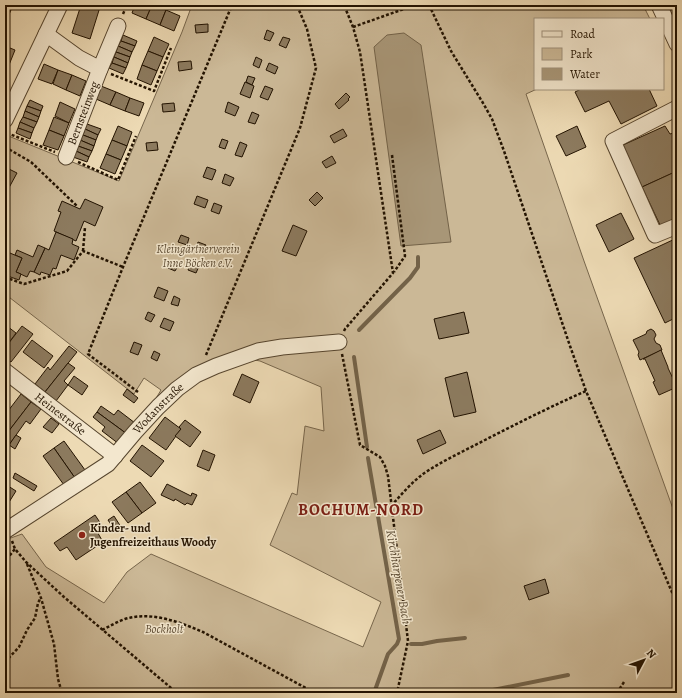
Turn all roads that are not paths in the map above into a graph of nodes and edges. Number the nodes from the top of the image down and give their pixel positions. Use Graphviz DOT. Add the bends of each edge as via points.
graph roads {
  1 [pos="60,5"];
  2 [pos="659,5"];
  3 [pos="118,26"];
  4 [pos="46,34"];
  5 [pos="677,44"];
  6 [pos="100,69"];
  7 [pos="677,108"];
  8 [pos="5,120"];
  9 [pos="66,157"];
  10 [pos="677,226"];
  11 [pos="339,342"];
  12 [pos="5,371"];
  13 [pos="115,456"];
  14 [pos="6,530"];
  1 -- 4 [label="street"];
  2 -- 5 [label="street"];
  3 -- 6 [label="street, Bernsteinweg"];
  4 -- 6 [label="street, Bernsteinweg" via="79,58"];
  4 -- 8 [label="street"];
  6 -- 9 [label="street, Bernsteinweg"];
  7 -- 10 [label="street" via="613,141 655,235"];
  11 -- 13 [label="street, Wodanstraße" via="258,351 196,375 158,407"];
  12 -- 13 [label="street, Heinestraße"];
  13 -- 14 [label="street, Wodanstraße" via="108,464"];
}
